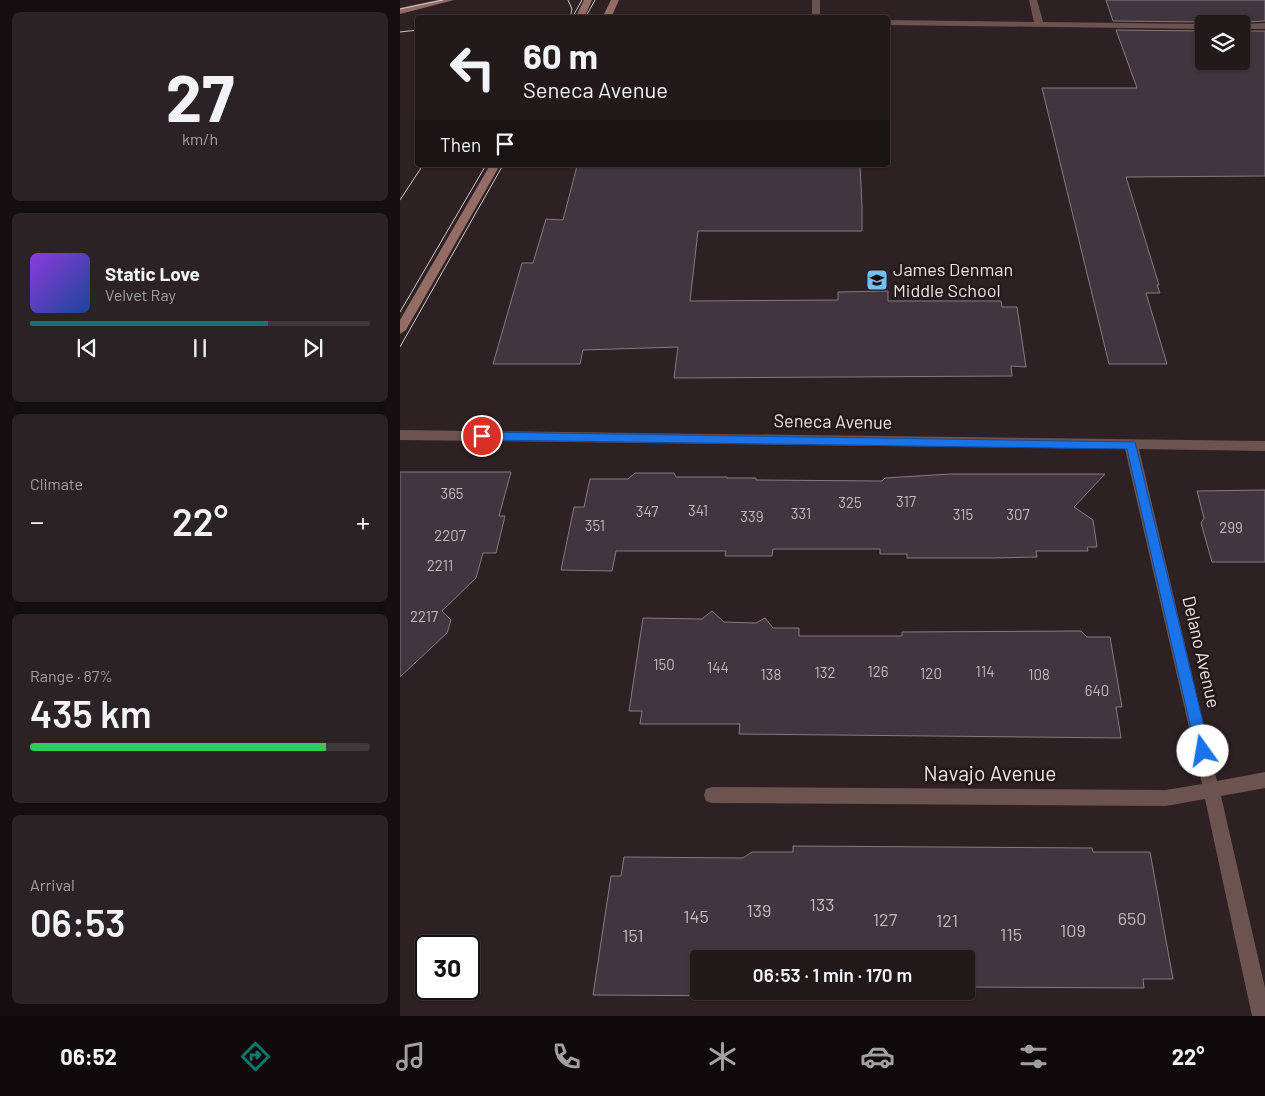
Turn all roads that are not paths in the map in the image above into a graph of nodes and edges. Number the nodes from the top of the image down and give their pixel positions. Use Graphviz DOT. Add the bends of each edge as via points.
graph roads {
  1 [pos="450,0"];
  2 [pos="588,0"];
  3 [pos="615,0"];
  4 [pos="816,0"];
  5 [pos="1033,0"];
  6 [pos="400,11"];
  7 [pos="580,15"];
  8 [pos="608,15"];
  9 [pos="816,15"];
  10 [pos="890,23"];
  11 [pos="1039,25"];
  12 [pos="1195,26"];
  13 [pos="1250,26"];
  14 [pos="1265,26"];
  15 [pos="494,167"];
  16 [pos="400,330"];
  17 [pos="400,435"];
  18 [pos="1131,445"];
  19 [pos="1265,446"];
  20 [pos="1265,780"];
  21 [pos="1212,789"];
  22 [pos="712,795"];
  23 [pos="1262,1016"];
  1 -- 6 [label="main road"];
  2 -- 7 [label="main road"];
  3 -- 8 [label="main road"];
  4 -- 9 [label="street"];
  5 -- 11 [label="street"];
  10 -- 11 [label="street"];
  11 -- 12 [label="street"];
  13 -- 14 [label="street"];
  15 -- 16 [label="main road"];
  17 -- 18 [label="street, Seneca Avenue"];
  18 -- 19 [label="street, Seneca Avenue"];
  18 -- 21 [label="street, Delano Avenue"];
  20 -- 21 [label="street, Navajo Avenue"];
  21 -- 22 [label="street, Navajo Avenue" via="1166,798"];
  21 -- 23 [label="street, Delano Avenue"];
}
